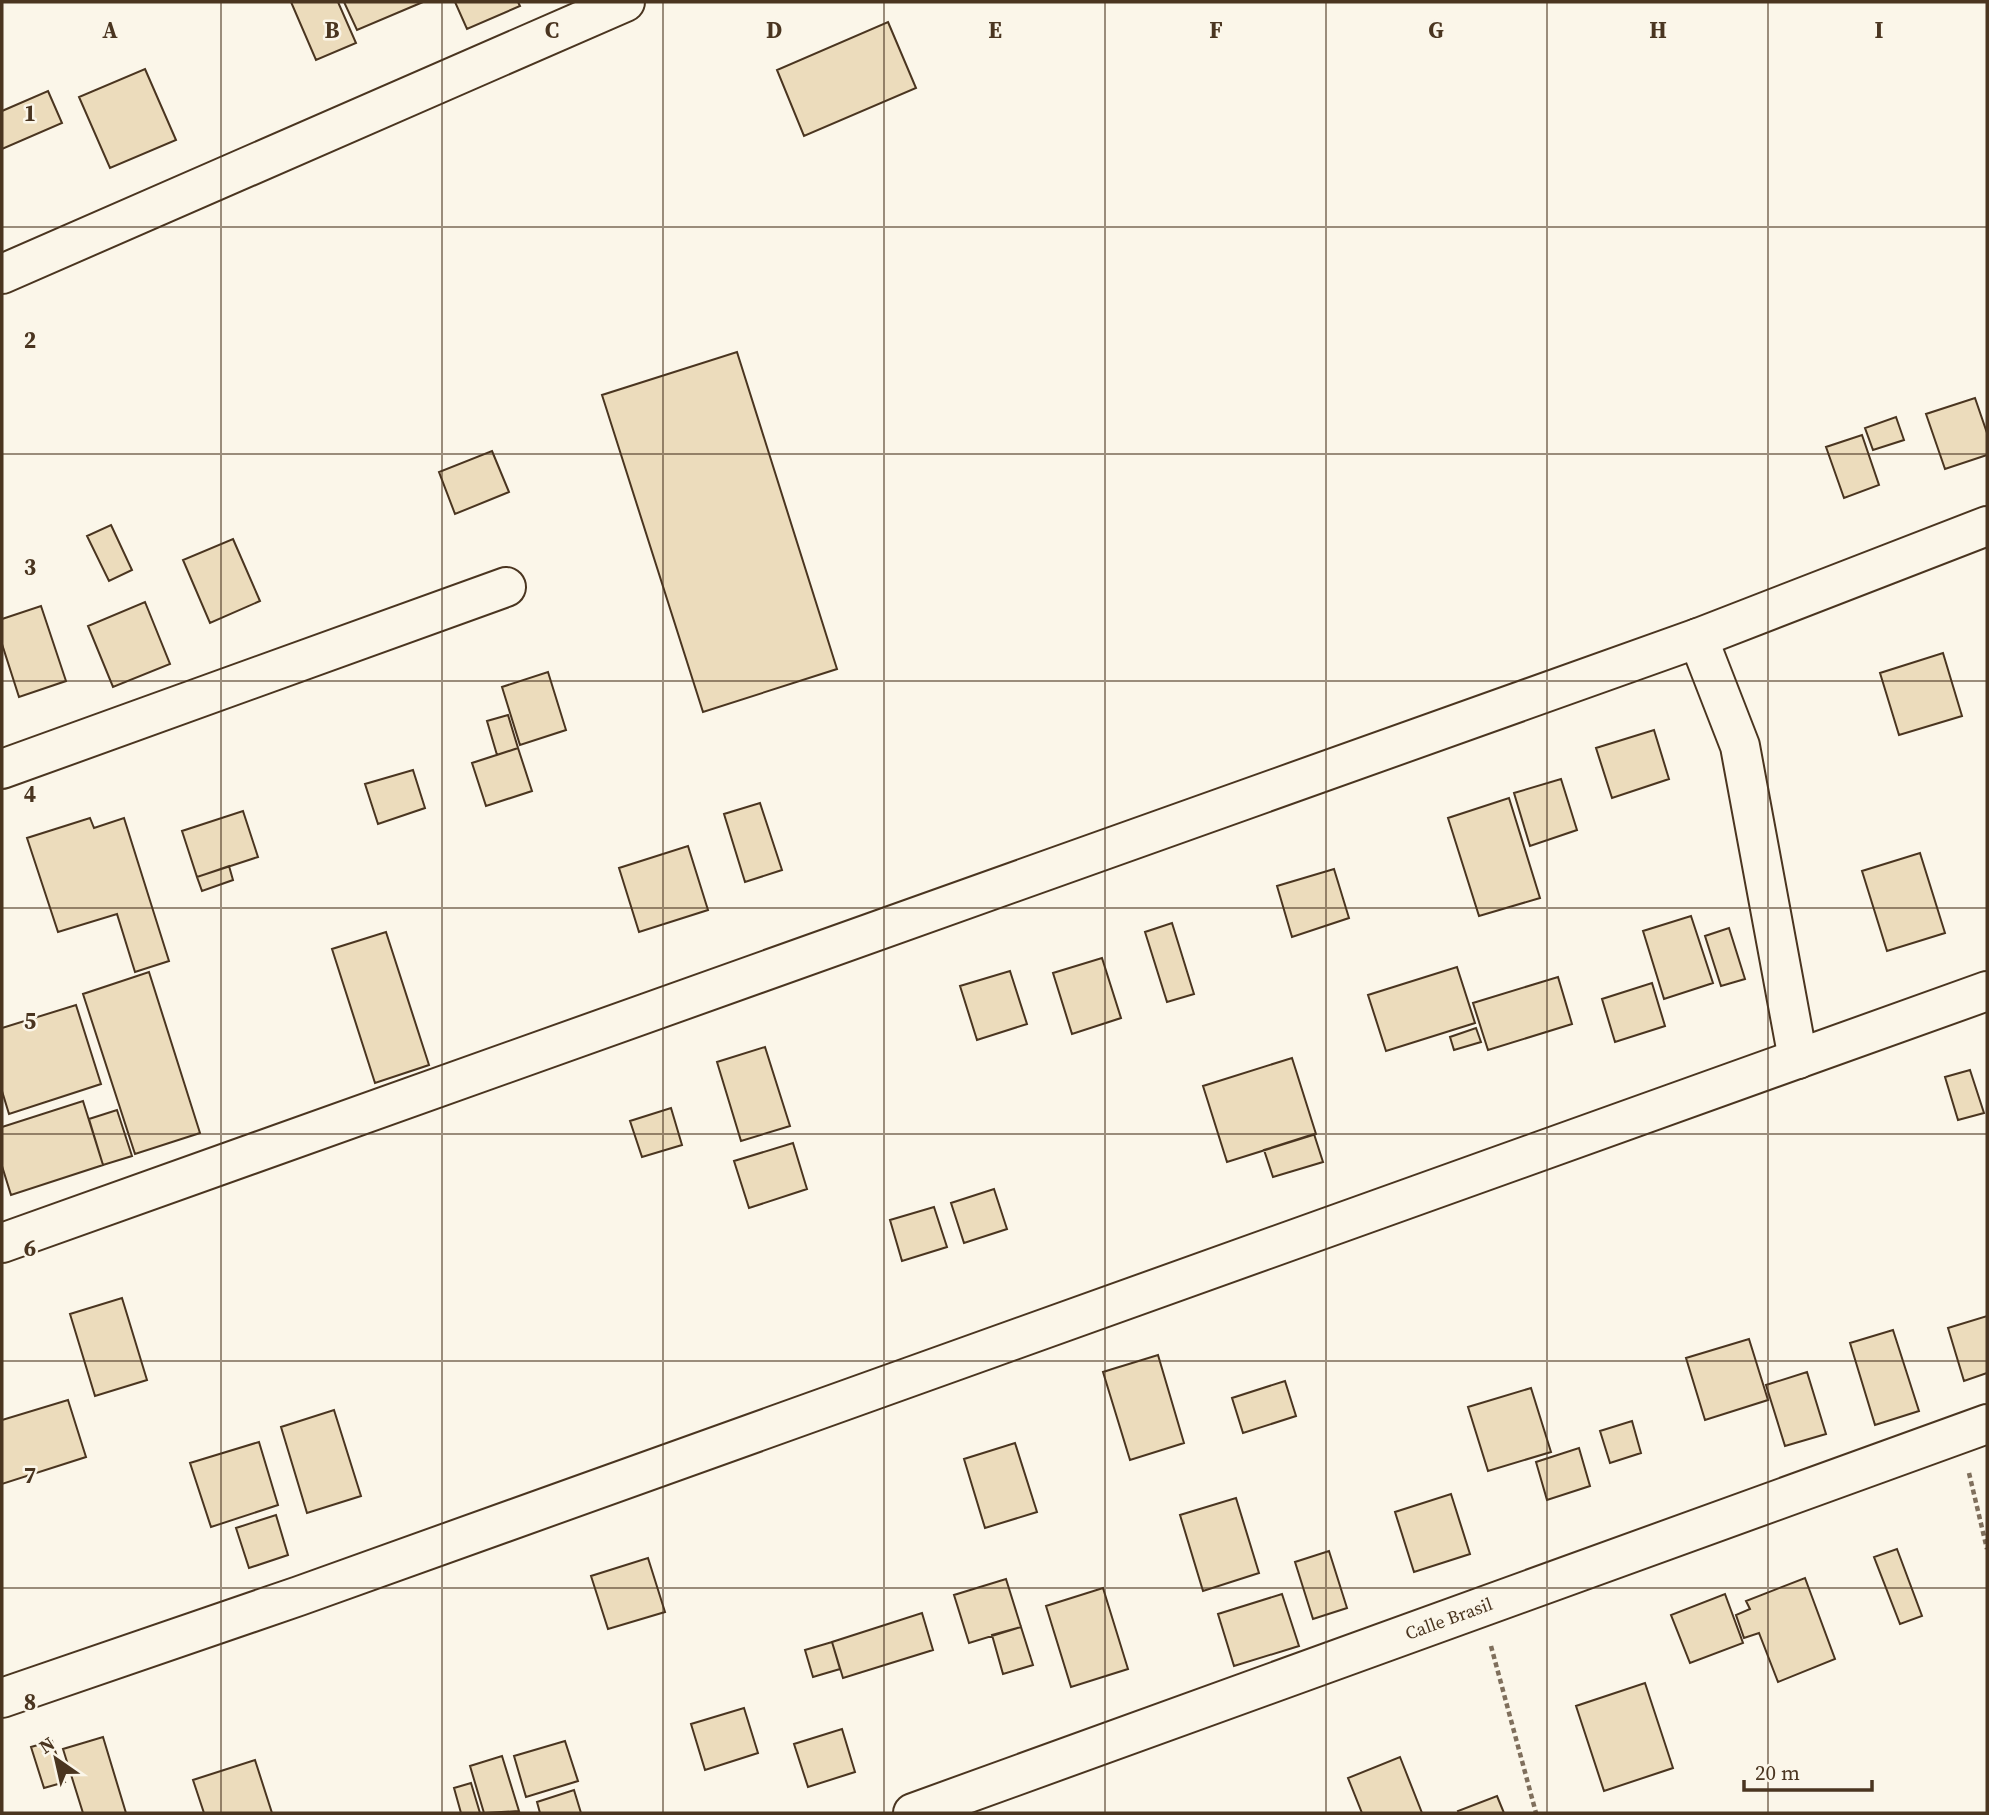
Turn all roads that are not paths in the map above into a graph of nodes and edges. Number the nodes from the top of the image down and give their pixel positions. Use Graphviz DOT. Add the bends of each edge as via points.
graph roads {
  1 [pos="625,2"];
  2 [pos="2,274"];
  3 [pos="1987,526"];
  4 [pos="506,587"];
  5 [pos="1698,638"];
  6 [pos="2,769"];
  7 [pos="1987,991"];
  8 [pos="1798,1059"];
  9 [pos="2,1243"];
  10 [pos="1974,1429"];
  11 [pos="4,1690"];
  12 [pos="913,1813"];
  1 -- 2 [label="street"];
  3 -- 5 [label="street"];
  4 -- 6 [label="street"];
  5 -- 8 [label="street" via="1740,747"];
  5 -- 9 [label="street"];
  7 -- 8 [label="street"];
  8 -- 11 [label="street" via="299,1596"];
  10 -- 12 [label="street, Calle Brasil"];
}
